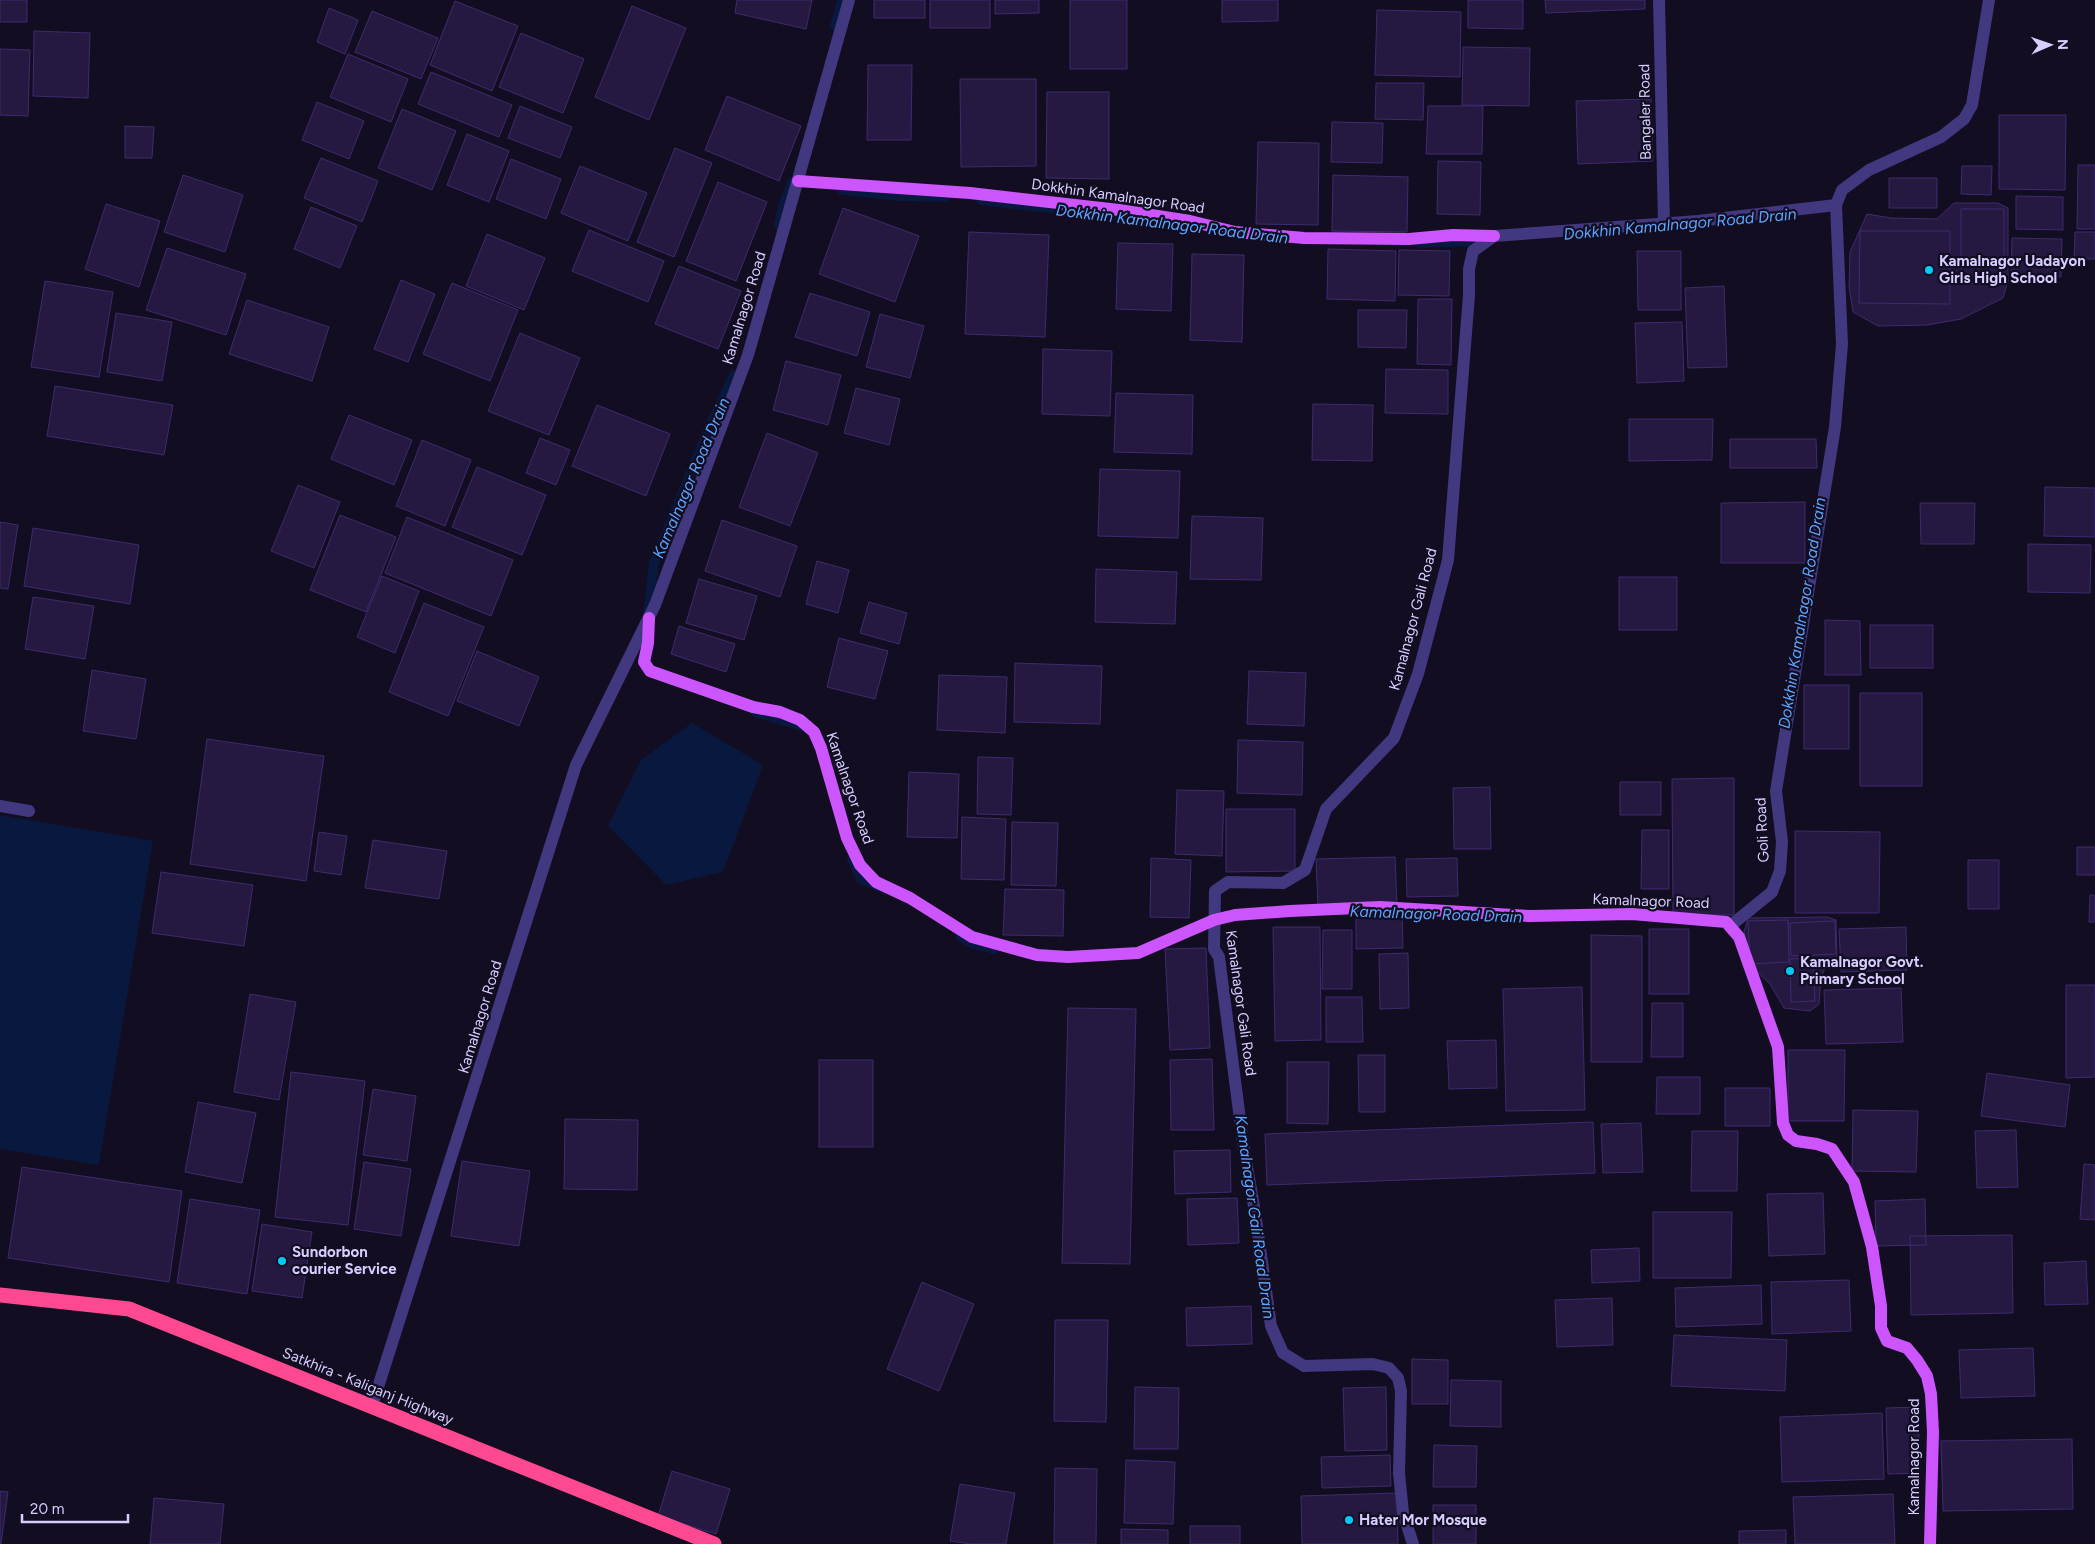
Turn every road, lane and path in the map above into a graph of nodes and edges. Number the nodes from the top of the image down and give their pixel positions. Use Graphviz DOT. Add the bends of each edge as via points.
graph roads {
  1 [pos="849,0"];
  2 [pos="1659,0"];
  3 [pos="1989,0"];
  4 [pos="798,181"];
  5 [pos="1836,205"];
  6 [pos="1664,223"];
  7 [pos="1494,236"];
  8 [pos="649,618"];
  9 [pos="0,806"];
  10 [pos="29,811"];
  11 [pos="1214,920"];
  12 [pos="1730,926"];
  13 [pos="0,1295"];
  14 [pos="372,1406"];
  15 [pos="714,1544"];
  16 [pos="1413,1544"];
  17 [pos="1930,1544"];
  1 -- 4 [label="street, Kamalnagor Road"];
  2 -- 6 [label="street, Bangaler Road"];
  3 -- 5 [label="street" via="1972,105 1964,119 1941,137 1869,170 1842,190"];
  4 -- 7 [label="main road, Dokkhin Kamalnagor Road" via="970,192 1119,210 1235,232 1294,237 1409,240 1453,235"];
  4 -- 8 [label="street, Kamalnagor Road" via="748,355"];
  5 -- 6 [label="street"];
  5 -- 12 [label="street, Goli Road" via="1842,344 1835,427 1776,791 1782,842 1780,871 1772,892"];
  6 -- 7 [label="street"];
  7 -- 11 [label="street, Kamalnagor Gali Road" via="1473,251 1468,269 1469,295 1448,560 1418,674 1394,738 1326,809 1305,870 1283,883 1228,882 1215,891"];
  8 -- 11 [label="main road, Kamalnagor Road" via="644,662 650,671 800,720 814,732 821,748 847,838 860,865 876,882 910,898 972,937 1037,955 1104,956 1138,953"];
  8 -- 14 [label="street, Kamalnagor Road" via="576,765"];
  9 -- 10 [label="street"];
  11 -- 12 [label="main road, Kamalnagor Road" via="1256,913 1380,907 1530,916 1632,914 1717,920"];
  11 -- 16 [label="street, Kamalnagor Gali Road" via="1214,949 1219,957 1271,1326 1283,1353 1304,1366 1373,1364 1389,1368 1398,1378 1401,1391 1399,1473 1403,1513"];
  12 -- 17 [label="main road, Kamalnagor Road" via="1739,937 1778,1047 1785,1129 1796,1141 1832,1148 1854,1182 1872,1246 1881,1328 1887,1341 1907,1348 1927,1376 1933,1432"];
  13 -- 14 [label="highway, Satkhira - Kaliganj Highway" via="129,1309"];
  14 -- 15 [label="highway, Satkhira - Kaliganj Highway"];
}
